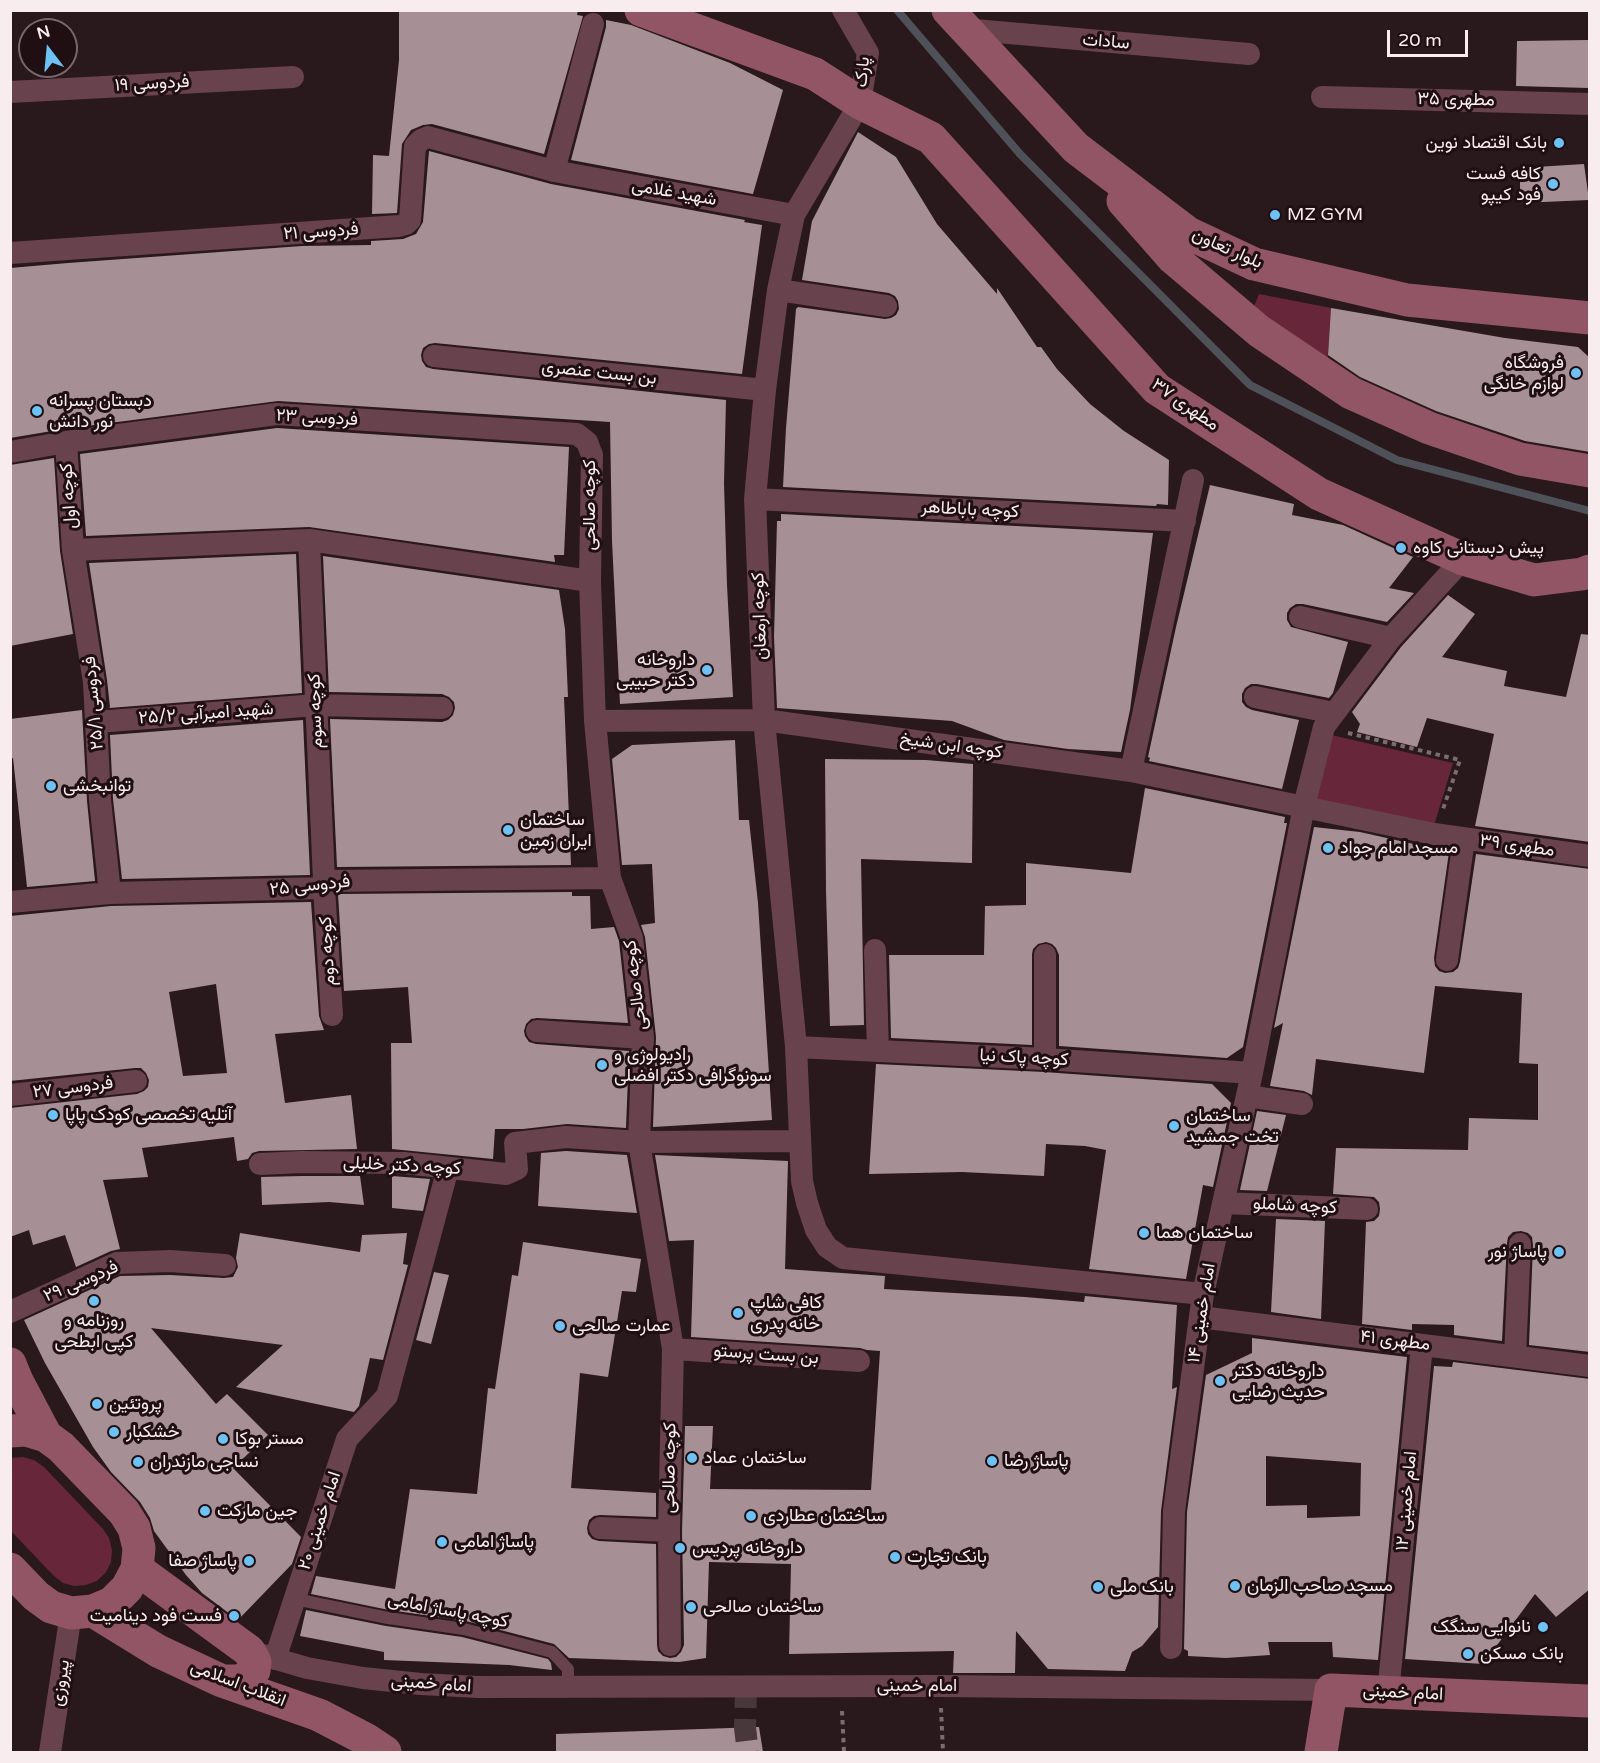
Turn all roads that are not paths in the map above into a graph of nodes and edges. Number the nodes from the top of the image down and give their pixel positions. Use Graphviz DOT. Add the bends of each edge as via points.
graph roads {
  1 [pos="641,10"];
  2 [pos="843,10"];
  3 [pos="956,20"];
  4 [pos="593,24"];
  5 [pos="1249,54"];
  6 [pos="293,77"];
  7 [pos="10,92"];
  8 [pos="1323,97"];
  9 [pos="860,103"];
  10 [pos="1590,104"];
  11 [pos="1076,148"];
  12 [pos="554,171"];
  13 [pos="794,215"];
  14 [pos="10,253"];
  15 [pos="778,290"];
  16 [pos="886,306"];
  17 [pos="1590,318"];
  18 [pos="434,356"];
  19 [pos="765,390"];
  20 [pos="66,442"];
  21 [pos="587,442"];
  22 [pos="10,452"];
  23 [pos="1590,471"];
  24 [pos="1193,480"];
  25 [pos="755,499"];
  26 [pos="1185,521"];
  27 [pos="309,540"];
  28 [pos="73,550"];
  29 [pos="1463,559"];
  30 [pos="1590,571"];
  31 [pos="1534,580"];
  32 [pos="590,581"];
  33 [pos="1590,591"];
  34 [pos="1300,617"];
  35 [pos="1391,638"];
  36 [pos="1255,697"];
  37 [pos="316,705"];
  38 [pos="442,708"];
  39 [pos="764,720"];
  40 [pos="1329,720"];
  41 [pos="595,721"];
  42 [pos="97,722"];
  43 [pos="1131,771"];
  44 [pos="1304,806"];
  45 [pos="1464,839"];
  46 [pos="1590,856"];
  47 [pos="610,879"];
  48 [pos="324,884"];
  49 [pos="110,893"];
  50 [pos="10,902"];
  51 [pos="875,950"];
  52 [pos="1045,955"];
  53 [pos="1448,960"];
  54 [pos="332,1015"];
  55 [pos="537,1031"];
  56 [pos="643,1038"];
  57 [pos="796,1047"];
  58 [pos="878,1051"];
  59 [pos="1045,1059"];
  60 [pos="1252,1073"];
  61 [pos="136,1081"];
  62 [pos="10,1095"];
  63 [pos="1247,1096"];
  64 [pos="1302,1104"];
  65 [pos="639,1142"];
  66 [pos="800,1145"];
  67 [pos="260,1164"];
  68 [pos="448,1168"];
  69 [pos="1223,1203"];
  70 [pos="1367,1209"];
  71 [pos="1520,1244"];
  72 [pos="225,1265"];
  73 [pos="1203,1294"];
  74 [pos="10,1312"];
  75 [pos="1200,1317"];
  76 [pos="1422,1345"];
  77 [pos="673,1349"];
  78 [pos="1515,1356"];
  79 [pos="859,1361"];
  80 [pos="10,1364"];
  81 [pos="1590,1366"];
  82 [pos="10,1431"];
  83 [pos="46,1436"];
  84 [pos="600,1528"];
  85 [pos="669,1531"];
  86 [pos="10,1569"];
  87 [pos="137,1569"];
  88 [pos="295,1599"];
  89 [pos="82,1612"];
  90 [pos="670,1645"];
  91 [pos="1171,1648"];
  92 [pos="262,1655"];
  93 [pos="222,1681"];
  94 [pos="568,1688"];
  95 [pos="1332,1690"];
  96 [pos="1388,1693"];
  97 [pos="1589,1702"];
  98 [pos="50,1752"];
  99 [pos="386,1752"];
  100 [pos="1321,1752"];
  1 -- 9 [label="street, مطهری ۳۷" via="815,74"];
  2 -- 9 [label="street, پارک" via="868,53"];
  3 -- 5 [label="street, سادات"];
  3 -- 11 [label="street, بلوار تعاون"];
  4 -- 12 [label="street"];
  6 -- 7 [label="street, فردوسی ۱۹"];
  8 -- 10 [label="street, مطهری ۳۵"];
  9 -- 13 [label="street, کوچه ارمغان"];
  9 -- 29 [label="street, مطهری ۳۷" via="931,138 1157,389 1319,494"];
  11 -- 17 [label="street, بلوار تعاون" via="1188,233 1254,264 1407,300"];
  11 -- 23 [label="street" via="1173,258 1259,331 1351,393 1429,428 1520,459"];
  12 -- 13 [label="street, شهید غلامی"];
  12 -- 14 [label="street, فردوسی ۲۱" via="428,137 415,146 410,220 399,226"];
  13 -- 15 [label="street, کوچه ارمغان"];
  15 -- 16 [label="street"];
  15 -- 19 [label="street, کوچه ارمغان"];
  18 -- 19 [label="street, بن بست عنصری"];
  19 -- 25 [label="street, کوچه ارمغان"];
  20 -- 21 [label="street, فردوسی ۲۳" via="278,414 577,434"];
  20 -- 22 [label="street, فردوسی ۲۳"];
  20 -- 28 [label="street, کوچه اول"];
  21 -- 32 [label="street, کوچه صالحی" via="592,455"];
  24 -- 26 [label="street"];
  25 -- 26 [label="street, کوچه باباطاهر"];
  25 -- 39 [label="street, کوچه ارمغان"];
  26 -- 43 [label="street"];
  27 -- 28 [label="street"];
  27 -- 32 [label="street"];
  27 -- 37 [label="street, کوچه سوم"];
  28 -- 42 [label="street, فردوسی ۲۵/۱"];
  29 -- 31 [label="street, مطهری ۳۷"];
  29 -- 35 [label="street"];
  30 -- 31 [label="street, مطهری ۳۷"];
  31 -- 33 [label="street"];
  32 -- 41 [label="street, کوچه صالحی"];
  34 -- 35 [label="street"];
  35 -- 40 [label="street"];
  36 -- 40 [label="street"];
  37 -- 38 [label="street, شهید امیرآبی ۲۵/۲"];
  37 -- 42 [label="street, شهید امیرآبی ۲۵/۲"];
  37 -- 48 [label="street, کوچه سوم"];
  39 -- 41 [label="street, کوچه ابن شیخ"];
  39 -- 43 [label="street, کوچه ابن شیخ"];
  39 -- 57 [label="street, کوچه ارمغان"];
  40 -- 44 [label="street, امام خمینی ۱۴"];
  41 -- 47 [label="street, کوچه صالحی"];
  42 -- 49 [label="street, فردوسی ۲۵/۱"];
  43 -- 44 [label="street, کوچه ابن شیخ"];
  44 -- 45 [label="street, مطهری ۳۹"];
  44 -- 60 [label="street, امام خمینی ۱۴"];
  45 -- 46 [label="street, مطهری ۳۹"];
  45 -- 53 [label="street"];
  47 -- 48 [label="street, فردوسی ۲۵"];
  47 -- 56 [label="street, کوچه صالحی" via="632,938"];
  48 -- 49 [label="street, فردوسی ۲۵"];
  48 -- 54 [label="street, کوچه دوم"];
  49 -- 50 [label="street, فردوسی ۲۵"];
  51 -- 58 [label="street"];
  52 -- 59 [label="street"];
  55 -- 56 [label="street"];
  56 -- 65 [label="street, کوچه صالحی"];
  57 -- 58 [label="street, کوچه پاک نیا"];
  57 -- 66 [label="street, کوچه ارمغان"];
  58 -- 59 [label="street, کوچه پاک نیا"];
  59 -- 60 [label="street, کوچه پاک نیا"];
  60 -- 63 [label="street, امام خمینی ۱۴"];
  61 -- 62 [label="street, فردوسی ۲۷"];
  63 -- 64 [label="street"];
  63 -- 69 [label="street, امام خمینی ۱۴"];
  65 -- 66 [label="street"];
  65 -- 68 [label="street, کوچه دکتر خلیلی" via="566,1137 515,1143 517,1170 506,1173"];
  65 -- 77 [label="street, کوچه صالحی"];
  66 -- 73 [label="street, کوچه ارمغان" via="802,1181 816,1230 827,1247 843,1258"];
  67 -- 68 [label="street, کوچه دکتر خلیلی" via="404,1163"];
  68 -- 88 [label="street, امام خمینی ۲۰" via="387,1396 347,1439"];
  69 -- 70 [label="street, کوچه شاملو"];
  69 -- 73 [label="street, امام خمینی ۱۴"];
  71 -- 78 [label="street"];
  72 -- 74 [label="street, فردوسی ۲۹" via="117,1263"];
  73 -- 75 [label="street, امام خمینی ۱۴"];
  75 -- 76 [label="street, مطهری ۴۱"];
  75 -- 91 [label="street, امام خمینی ۱۴" via="1174,1511"];
  76 -- 78 [label="street, مطهری ۴۱"];
  76 -- 96 [label="street, امام خمینی ۱۲"];
  77 -- 79 [label="street, بن بست پرستو"];
  77 -- 85 [label="street, کوچه صالحی"];
  78 -- 81 [label="street, مطهری ۴۱"];
  80 -- 83 [label="street"];
  82 -- 83 [label="street" via="26,1430"];
  83 -- 87 [label="street" via="124,1512 134,1528 139,1548"];
  84 -- 85 [label="street"];
  85 -- 90 [label="street, کوچه صالحی"];
  86 -- 89 [label="street, انقلاب اسلامی" via="51,1607"];
  87 -- 89 [label="street" via="127,1588 112,1603"];
  87 -- 92 [label="street"];
  88 -- 92 [label="street, امام خمینی ۲۰"];
  88 -- 94 [label="lane, کوچه پاساژ امامی" via="464,1629 552,1652 568,1669"];
  89 -- 93 [label="street, انقلاب اسلامی"];
  89 -- 98 [label="street, پیروزی"];
  92 -- 93 [label="street" via="249,1677"];
  92 -- 94 [label="street, امام خمینی" via="363,1678 421,1684"];
  93 -- 99 [label="street, انقلاب اسلامی" via="320,1715"];
  94 -- 95 [label="street, امام خمینی"];
  95 -- 96 [label="street, امام خمینی"];
  95 -- 100 [label="street"];
  96 -- 97 [label="street, امام خمینی"];
}
